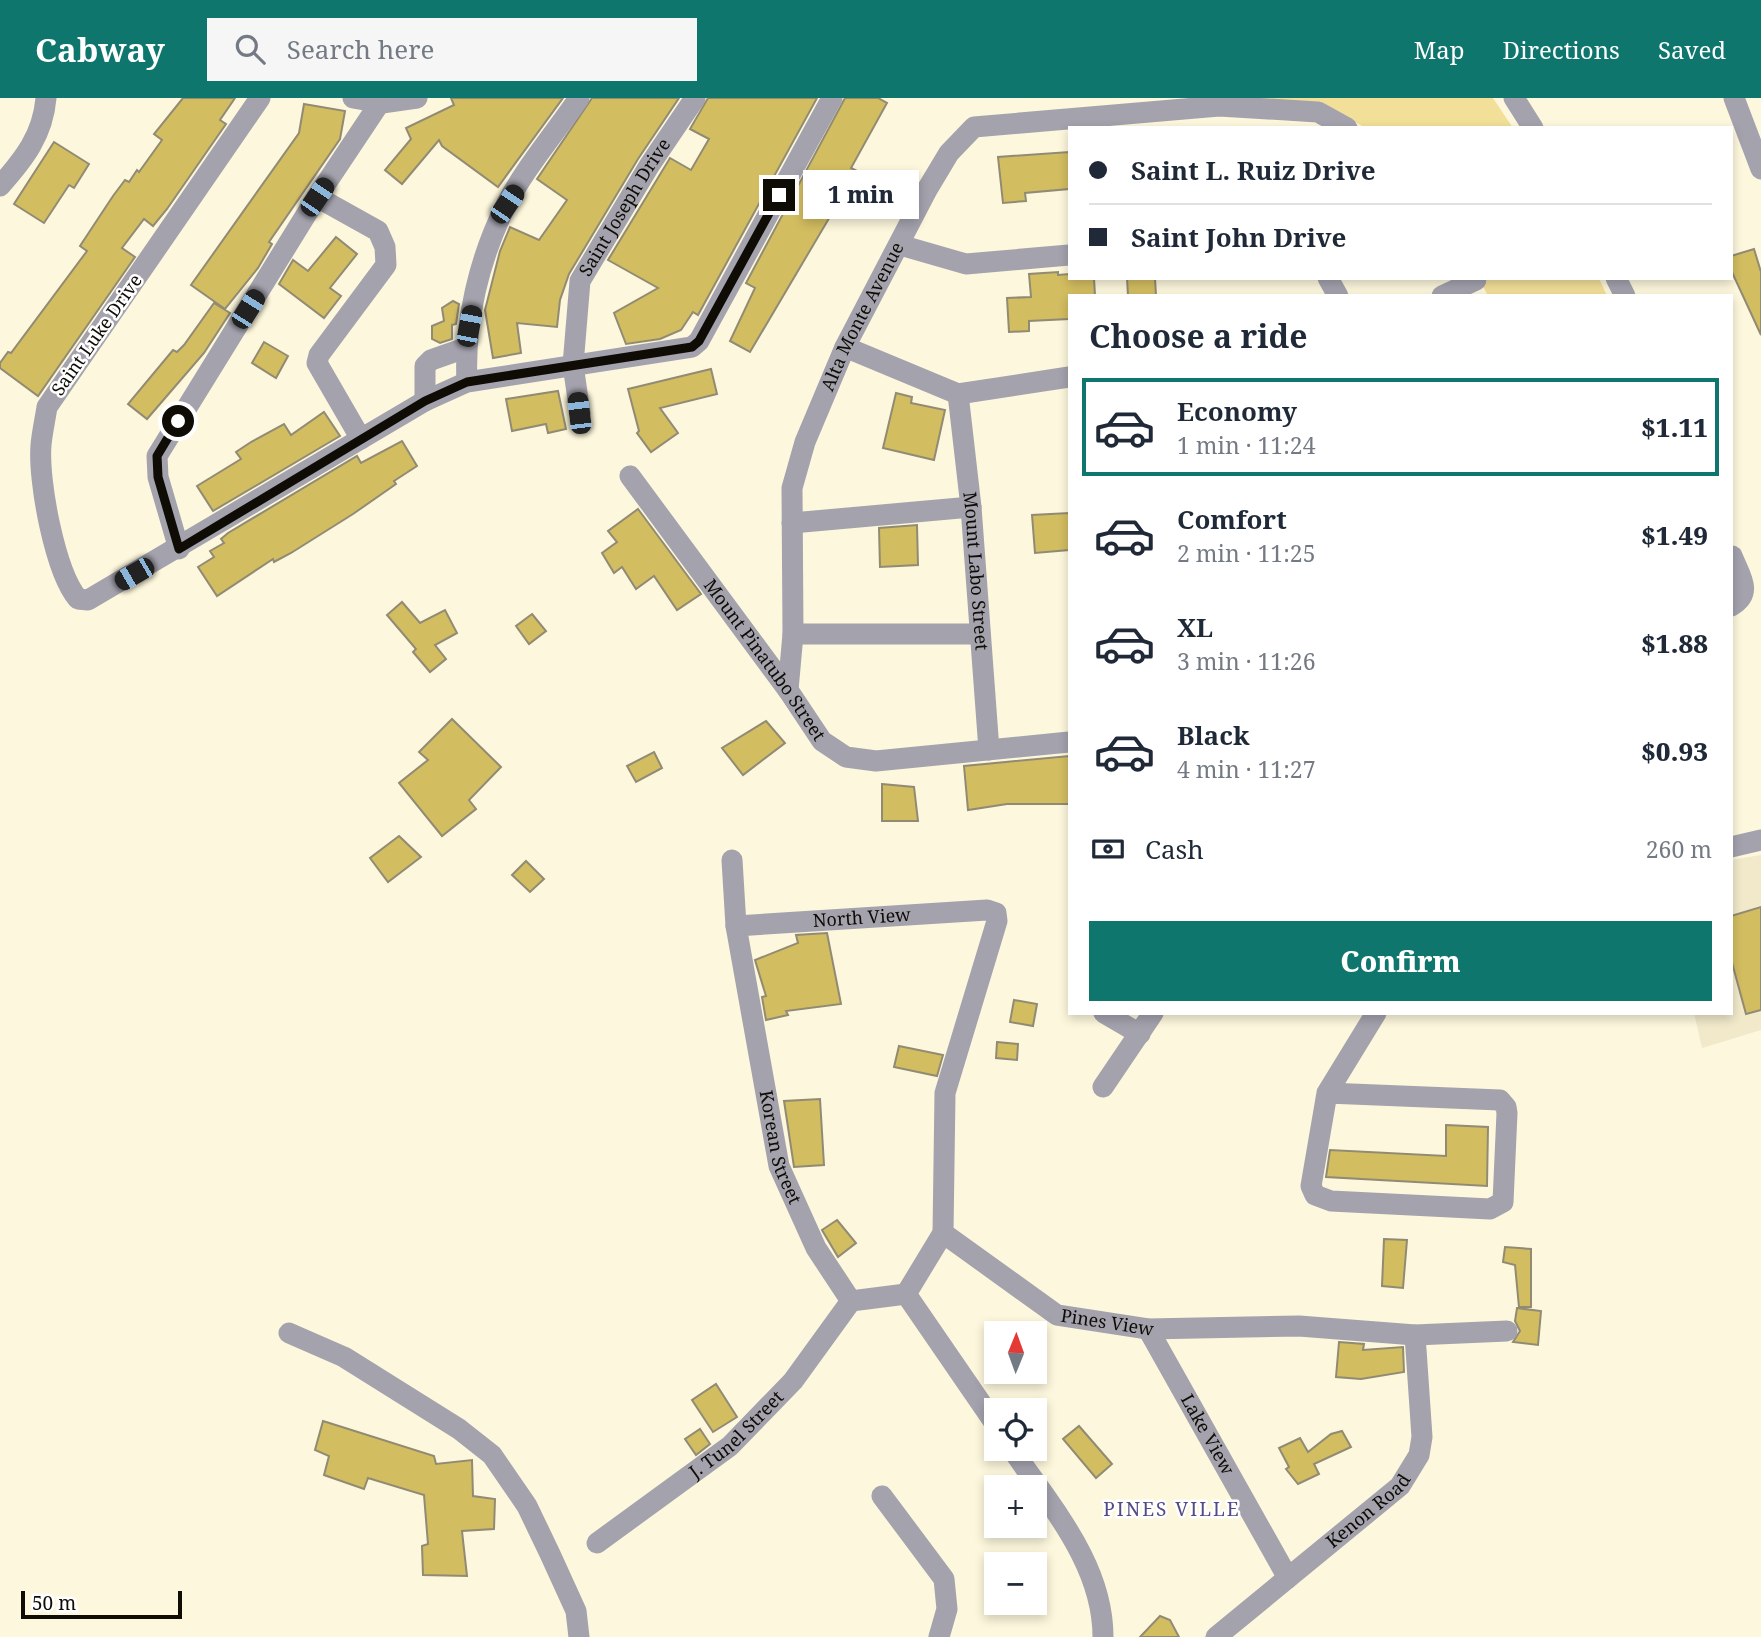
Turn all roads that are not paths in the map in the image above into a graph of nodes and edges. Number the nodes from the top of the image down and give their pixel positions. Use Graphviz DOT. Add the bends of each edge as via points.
graph roads {
  1 [pos="46,98"];
  2 [pos="260,98"];
  3 [pos="353,98"];
  4 [pos="417,98"];
  5 [pos="579,98"];
  6 [pos="695,98"];
  7 [pos="832,98"];
  8 [pos="1514,98"];
  9 [pos="1734,98"];
  10 [pos="382,100"];
  11 [pos="1218,102"];
  12 [pos="1107,108"];
  13 [pos="1343,126"];
  14 [pos="1532,126"];
  15 [pos="1761,169"];
  16 [pos="0,186"];
  17 [pos="317,197"];
  18 [pos="900,245"];
  19 [pos="1068,255"];
  20 [pos="1478,285"];
  21 [pos="1449,294"];
  22 [pos="845,347"];
  23 [pos="465,348"];
  24 [pos="573,365"];
  25 [pos="1068,377"];
  26 [pos="467,382"];
  27 [pos="958,394"];
  28 [pos="425,401"];
  29 [pos="579,413"];
  30 [pos="361,439"];
  31 [pos="630,477"];
  32 [pos="971,507"];
  33 [pos="792,523"];
  34 [pos="179,549"];
  35 [pos="1733,558"];
  36 [pos="1733,605"];
  37 [pos="793,634"];
  38 [pos="979,634"];
  39 [pos="788,690"];
  40 [pos="1068,742"];
  41 [pos="989,750"];
  42 [pos="1761,840"];
  43 [pos="1733,845"];
  44 [pos="732,860"];
  45 [pos="736,926"];
  46 [pos="1107,1015"];
  47 [pos="1152,1015"];
  48 [pos="1375,1015"];
  49 [pos="1140,1034"];
  50 [pos="1103,1087"];
  51 [pos="1327,1093"];
  52 [pos="943,1233"];
  53 [pos="906,1294"];
  54 [pos="851,1301"];
  55 [pos="1148,1329"];
  56 [pos="1507,1331"];
  57 [pos="289,1333"];
  58 [pos="1415,1335"];
  59 [pos="984,1408"];
  60 [pos="1020,1461"];
  61 [pos="883,1496"];
  62 [pos="597,1543"];
  63 [pos="1287,1578"];
  64 [pos="579,1637"];
  65 [pos="939,1637"];
  66 [pos="1103,1637"];
  67 [pos="1216,1637"];
  1 -- 16 [label="street" via="45,118 27,156"];
  2 -- 34 [label="street, Saint Luke Drive" via="47,407 41,447 48,520 70,590 78,599 88,600"];
  3 -- 10 [label="street"];
  4 -- 10 [label="street"];
  5 -- 23 [label="street" via="507,204 482,261"];
  6 -- 24 [label="street, Saint Joseph Drive" via="580,281"];
  7 -- 24 [label="street" via="699,341 683,350"];
  8 -- 14 [label="street"];
  9 -- 15 [label="street"];
  10 -- 17 [label="street"];
  11 -- 12 [label="street, Alta Monte Avenue"];
  11 -- 13 [label="street, Alta Monte Avenue" via="1318,112"];
  12 -- 18 [label="street, Alta Monte Avenue" via="974,127 949,153"];
  17 -- 30 [label="street" via="378,231 385,247 386,265 317,363"];
  17 -- 34 [label="street" via="157,456 158,477"];
  18 -- 19 [label="street" via="966,264"];
  18 -- 22 [label="street, Alta Monte Avenue"];
  20 -- 21 [label="street"];
  22 -- 27 [label="street"];
  22 -- 33 [label="street, Alta Monte Avenue" via="805,443 792,488"];
  23 -- 26 [label="street"];
  23 -- 28 [label="street" via="425,366"];
  24 -- 26 [label="street"];
  24 -- 29 [label="street"];
  25 -- 27 [label="street"];
  26 -- 28 [label="street"];
  27 -- 32 [label="street, Mount Labo Street"];
  28 -- 30 [label="street"];
  30 -- 34 [label="street"];
  31 -- 39 [label="street, Mount Pinatubo Street"];
  32 -- 33 [label="street"];
  32 -- 38 [label="street, Mount Labo Street"];
  33 -- 37 [label="street, Alta Monte Avenue"];
  35 -- 36 [label="street" via="1746,589 1744,597"];
  37 -- 38 [label="street"];
  37 -- 39 [label="street, Alta Monte Avenue"];
  38 -- 41 [label="street, Mount Labo Street"];
  39 -- 41 [label="street, Mount Pinatubo Street" via="822,741 846,757 876,761"];
  40 -- 41 [label="street, Mount Pinatubo Street"];
  42 -- 43 [label="street"];
  44 -- 45 [label="street, Korean Street"];
  45 -- 52 [label="street, North View" via="987,910 996,914 945,1093"];
  45 -- 54 [label="street, Korean Street" via="779,1166 816,1248"];
  46 -- 49 [label="street"];
  47 -- 49 [label="street"];
  48 -- 51 [label="street"];
  49 -- 50 [label="street"];
  51 -- 51 [label="street" via="1500,1100 1507,1113 1503,1202 1490,1209 1331,1201 1315,1195 1311,1186"];
  52 -- 53 [label="street"];
  52 -- 55 [label="street, Pines View" via="1057,1315"];
  53 -- 54 [label="street"];
  53 -- 59 [label="street"];
  54 -- 62 [label="street, J. Tunel Street" via="793,1381 730,1446"];
  55 -- 58 [label="street, Pines View" via="1299,1326"];
  55 -- 63 [label="street, Lake View"];
  56 -- 58 [label="street, Pines View"];
  57 -- 64 [label="street" via="344,1357 492,1455 522,1498 550,1554 576,1611"];
  58 -- 63 [label="street, Kenon Road" via="1422,1437 1419,1455 1401,1486"];
  60 -- 66 [label="street" via="1084,1556 1103,1609"];
  61 -- 65 [label="street" via="944,1579 947,1609"];
  63 -- 67 [label="street, Kenon Road"];
}
